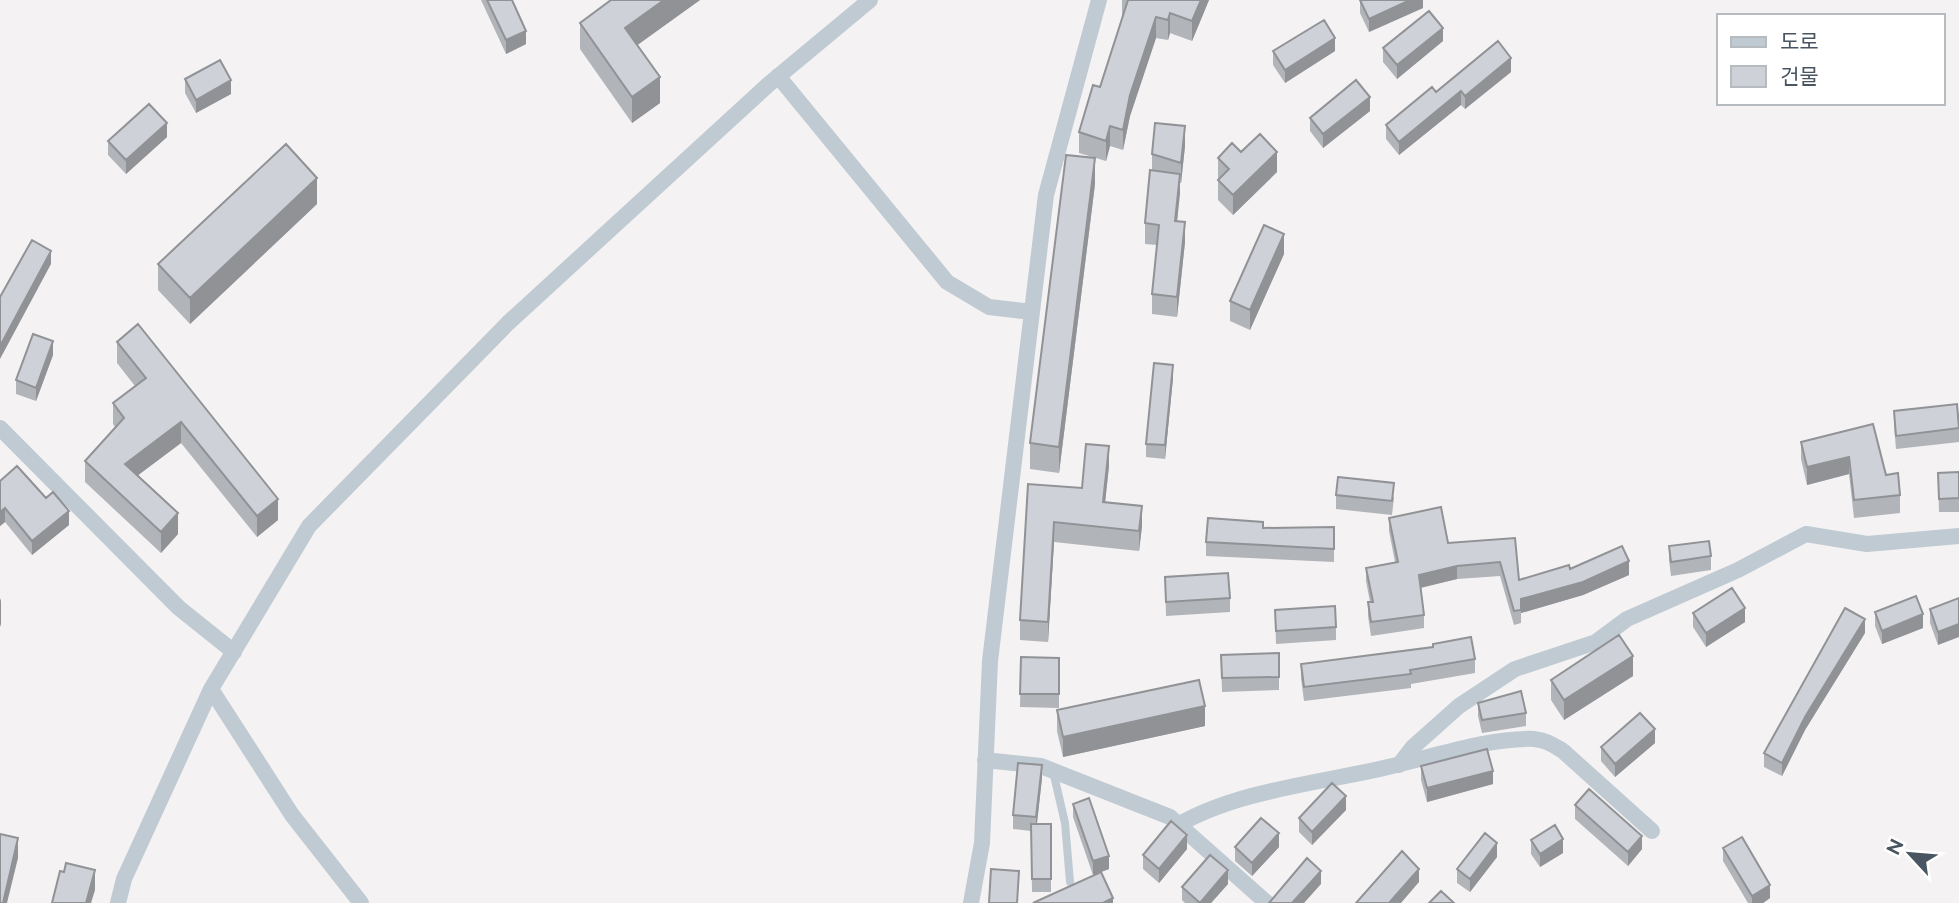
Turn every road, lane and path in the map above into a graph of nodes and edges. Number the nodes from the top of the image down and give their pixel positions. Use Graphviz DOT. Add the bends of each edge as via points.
graph roads {
  1 [pos="870,0"];
  2 [pos="1099,0"];
  3 [pos="778,76"];
  4 [pos="1032,312"];
  5 [pos="0,428"];
  6 [pos="1959,536"];
  7 [pos="234,652"];
  8 [pos="211,689"];
  9 [pos="985,760"];
  10 [pos="1399,765"];
  11 [pos="1053,771"];
  12 [pos="1178,825"];
  13 [pos="1652,831"];
  14 [pos="1070,882"];
  15 [pos="118,903"];
  16 [pos="361,903"];
  17 [pos="971,903"];
  18 [pos="1268,903"];
  1 -- 3 [label="street"];
  2 -- 4 [label="street" via="1046,195"];
  3 -- 4 [label="street" via="947,282 989,307"];
  3 -- 7 [label="street" via="508,323 309,526"];
  4 -- 9 [label="street" via="990,661"];
  5 -- 7 [label="street" via="179,608"];
  6 -- 10 [label="street" via="1867,544 1806,534 1738,570 1627,618 1596,642 1516,669 1459,706"];
  7 -- 8 [label="street"];
  8 -- 15 [label="street" via="124,879"];
  8 -- 16 [label="street" via="292,815"];
  9 -- 11 [label="street"];
  9 -- 17 [label="street" via="982,843"];
  10 -- 12 [label="street" via="1326,778 1199,813"];
  10 -- 13 [label="street" via="1480,746 1547,741"];
  11 -- 12 [label="street" via="1170,817"];
  11 -- 14 [label="lane" via="1065,823"];
  12 -- 18 [label="street"];
}
